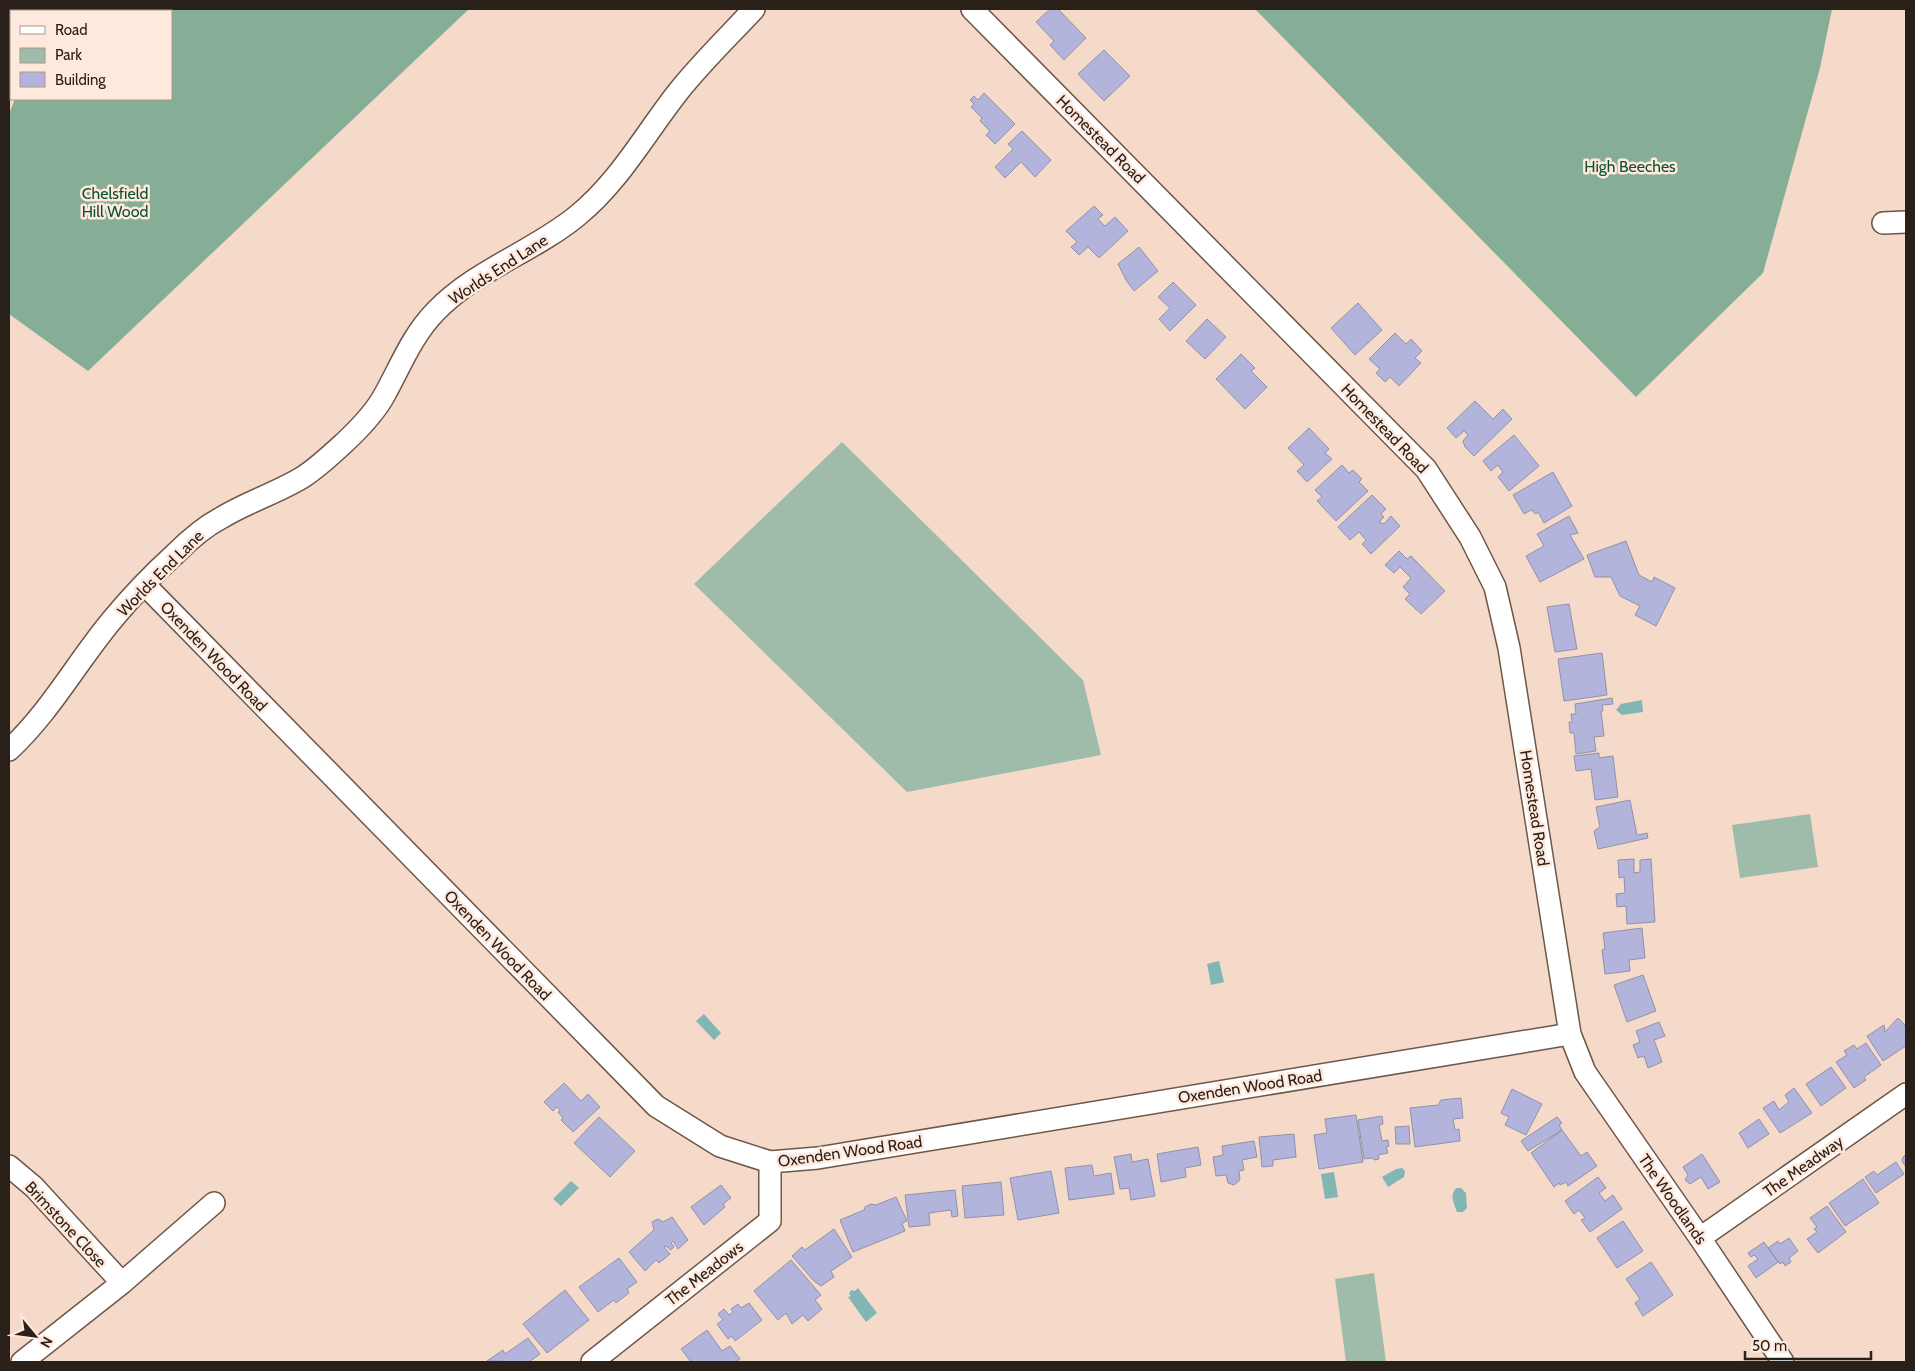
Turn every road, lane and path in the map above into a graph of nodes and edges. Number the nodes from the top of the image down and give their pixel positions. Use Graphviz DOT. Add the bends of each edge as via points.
graph roads {
  1 [pos="754,9"];
  2 [pos="972,9"];
  3 [pos="1906,222"];
  4 [pos="1882,223"];
  5 [pos="145,585"];
  6 [pos="9,750"];
  7 [pos="1570,1034"];
  8 [pos="1906,1094"];
  9 [pos="770,1162"];
  10 [pos="9,1166"];
  11 [pos="214,1203"];
  12 [pos="1700,1238"];
  13 [pos="122,1283"];
  14 [pos="22,1362"];
  15 [pos="592,1362"];
  16 [pos="1783,1362"];
  1 -- 5 [label="street, Worlds End Lane" via="679,91 633,155 578,215 491,269 437,310 412,342 373,413 344,442 306,475 200,531"];
  2 -- 7 [label="street, Homestead Road" via="1426,469 1470,537 1495,587 1509,648"];
  3 -- 4 [label="street"];
  5 -- 6 [label="street, Worlds End Lane" via="112,620 47,707"];
  5 -- 9 [label="street, Oxenden Wood Road" via="656,1106 720,1146"];
  7 -- 9 [label="street, Oxenden Wood Road" via="818,1158"];
  7 -- 12 [label="street, The Woodlands" via="1585,1072"];
  8 -- 12 [label="street, The Meadway"];
  9 -- 15 [label="street, The Meadows" via="770,1221"];
  10 -- 13 [label="street, Brimstone Close" via="34,1187"];
  11 -- 13 [label="street"];
  12 -- 16 [label="street, The Woodlands"];
  13 -- 14 [label="street"];
}
